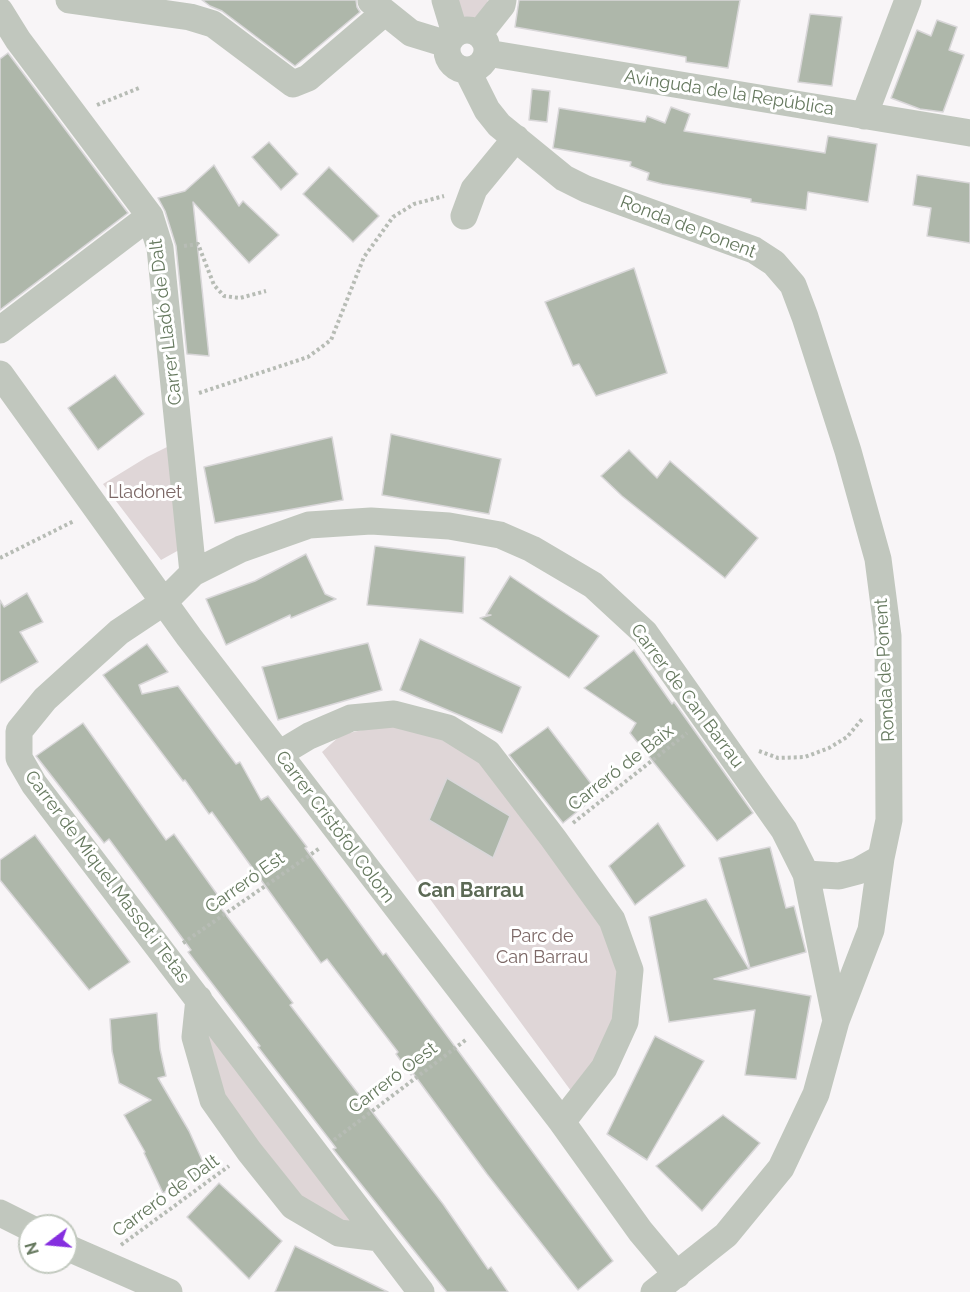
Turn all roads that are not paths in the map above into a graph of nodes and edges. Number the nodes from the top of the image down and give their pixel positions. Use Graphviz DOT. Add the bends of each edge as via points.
graph roads {
  1 [pos="69,0"];
  2 [pos="445,0"];
  3 [pos="503,0"];
  4 [pos="908,0"];
  5 [pos="377,6"];
  6 [pos="0,11"];
  7 [pos="9,46"];
  8 [pos="467,47"];
  9 [pos="864,116"];
  10 [pos="970,133"];
  11 [pos="516,138"];
  12 [pos="150,216"];
  13 [pos="464,216"];
  14 [pos="0,330"];
  15 [pos="0,374"];
  16 [pos="193,573"];
  17 [pos="164,602"];
  18 [pos="279,754"];
  19 [pos="881,858"];
  20 [pos="806,874"];
  21 [pos="199,999"];
  22 [pos="836,1021"];
  23 [pos="562,1122"];
  24 [pos="0,1213"];
  25 [pos="18,1222"];
  26 [pos="380,1239"];
  27 [pos="78,1253"];
  28 [pos="677,1275"];
  29 [pos="169,1292"];
  30 [pos="421,1292"];
  31 [pos="654,1292"];
  1 -- 5 [label="street" via="190,17 213,24 293,84 308,78"];
  2 -- 8 [label="street, Ronda de Ponent"];
  3 -- 8 [label="street"];
  4 -- 9 [label="street"];
  5 -- 8 [label="street, Avinguda de la República" via="411,33"];
  6 -- 7 [label="street, Carrer Lladó de Dalt"];
  7 -- 12 [label="street, Carrer Lladó de Dalt" via="74,114"];
  8 -- 9 [label="street, Avinguda de la República"];
  8 -- 11 [label="street, Ronda de Ponent" via="487,110"];
  9 -- 10 [label="street, Avinguda de la República"];
  11 -- 13 [label="street" via="474,189"];
  11 -- 19 [label="street, Ronda de Ponent" via="564,178 754,250 774,263 793,285 848,451 878,559 888,636 889,820"];
  12 -- 14 [label="street"];
  12 -- 16 [label="street, Carrer Lladó de Dalt" via="160,248"];
  15 -- 17 [label="street, Carrer Cristòfol Colom"];
  16 -- 17 [label="street, Carrer de Can Barrau"];
  16 -- 20 [label="street, Carrer de Can Barrau" via="241,549 309,525 371,521 449,526 500,535 532,549 592,585 645,633 784,830"];
  17 -- 18 [label="street, Carrer Cristòfol Colom"];
  17 -- 21 [label="street, Carrer de Miquel Massot i Tetas" via="119,632 45,699 19,731 19,758 34,784"];
  18 -- 23 [label="street, Carrer Cristòfol Colom"];
  18 -- 23 [label="street" via="351,718 394,714 448,728 488,753 612,920 630,970 625,1022 604,1068"];
  19 -- 20 [label="street" via="839,876"];
  19 -- 22 [label="street, Ronda de Ponent" via="870,930"];
  20 -- 22 [label="street, Carrer de Can Barrau"];
  21 -- 26 [label="street, Carrer de Miquel Massot i Tetas"];
  21 -- 26 [label="street, Carrer de Miquel Massot i Tetas" via="195,1037 213,1100 249,1151 293,1206 339,1233"];
  22 -- 28 [label="street, Ronda de Ponent" via="816,1095 780,1168 726,1235"];
  23 -- 28 [label="street, Carrer Cristòfol Colom"];
  24 -- 25 [label="street"];
  26 -- 30 [label="street, Carrer de Miquel Massot i Tetas"];
  27 -- 29 [label="street"];
  28 -- 31 [label="street, Ronda de Ponent"];
}
